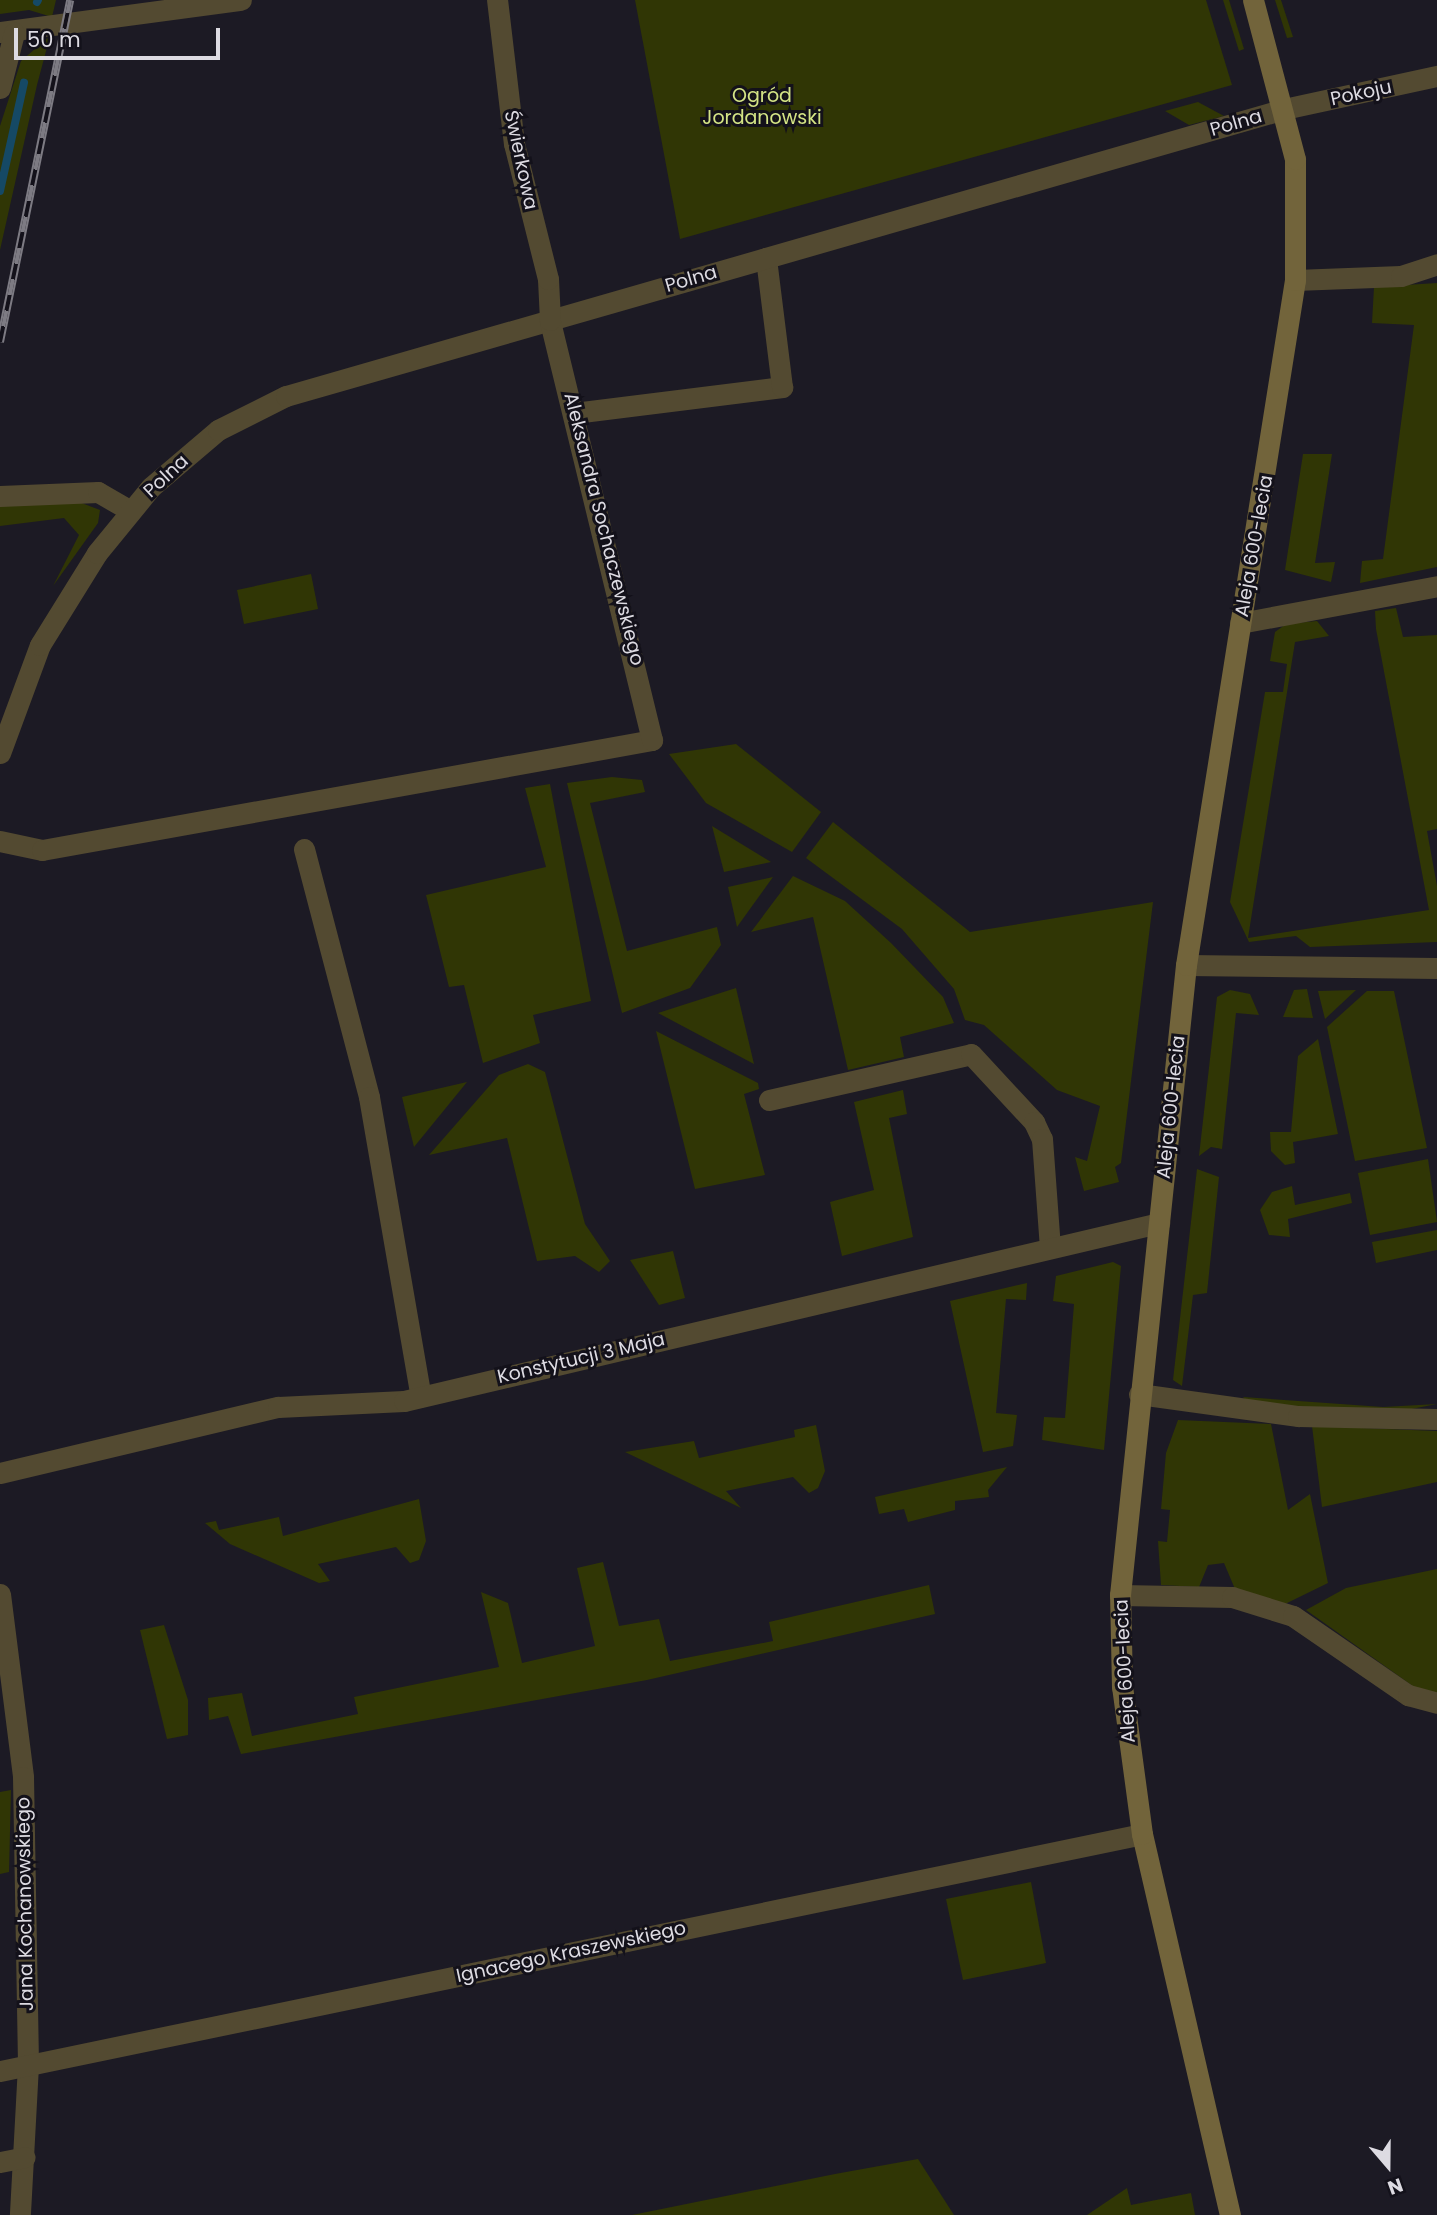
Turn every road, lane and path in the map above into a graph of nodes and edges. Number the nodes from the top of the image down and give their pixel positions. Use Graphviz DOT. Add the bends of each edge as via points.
graph roads {
  1 [pos="241,0"];
  2 [pos="497,0"];
  3 [pos="1253,0"];
  4 [pos="7,32"];
  5 [pos="1437,76"];
  6 [pos="0,88"];
  7 [pos="1284,109"];
  8 [pos="766,258"];
  9 [pos="1437,264"];
  10 [pos="1295,280"];
  11 [pos="550,320"];
  12 [pos="574,413"];
  13 [pos="0,496"];
  14 [pos="131,511"];
  15 [pos="1437,586"];
  16 [pos="1240,623"];
  17 [pos="0,752"];
  18 [pos="0,841"];
  19 [pos="304,849"];
  20 [pos="1186,965"];
  21 [pos="1437,968"];
  22 [pos="769,1100"];
  23 [pos="1159,1223"];
  24 [pos="1050,1247"];
  25 [pos="1139,1394"];
  26 [pos="421,1396"];
  27 [pos="1437,1419"];
  28 [pos="0,1473"];
  29 [pos="0,1594"];
  30 [pos="1120,1595"];
  31 [pos="3,1646"];
  32 [pos="1437,1703"];
  33 [pos="1142,1834"];
  34 [pos="29,2065"];
  35 [pos="0,2071"];
  36 [pos="24,2157"];
  37 [pos="0,2162"];
  38 [pos="20,2215"];
  39 [pos="1230,2215"];
  1 -- 4 [label="street"];
  2 -- 11 [label="street, Świerkowa" via="514,144 548,279"];
  3 -- 7 [label="main road, Aleja 600-lecia"];
  4 -- 6 [label="street"];
  5 -- 7 [label="street, Pokoju"];
  7 -- 8 [label="street, Polna"];
  7 -- 10 [label="main road, Aleja 600-lecia" via="1298,193"];
  8 -- 11 [label="street, Polna"];
  8 -- 12 [label="street" via="782,387"];
  9 -- 10 [label="street" via="1401,276"];
  10 -- 16 [label="main road, Aleja 600-lecia"];
  11 -- 12 [label="street, Aleksandra Sochaczewskiego"];
  11 -- 14 [label="street, Polna" via="286,396 218,430"];
  12 -- 18 [label="street, Aleksandra Sochaczewskiego" via="652,740 42,850"];
  13 -- 14 [label="street, Polna" via="98,492"];
  14 -- 17 [label="street, Polna" via="40,645"];
  15 -- 16 [label="street"];
  16 -- 20 [label="main road, Aleja 600-lecia"];
  19 -- 26 [label="street" via="369,1097"];
  20 -- 21 [label="street"];
  20 -- 23 [label="main road, Aleja 600-lecia"];
  22 -- 24 [label="street" via="971,1054 1034,1122 1042,1139"];
  23 -- 24 [label="street, Konstytucji 3 Maja"];
  23 -- 25 [label="main road, Aleja 600-lecia"];
  24 -- 26 [label="street, Konstytucji 3 Maja"];
  25 -- 27 [label="street" via="1298,1416"];
  25 -- 30 [label="main road, Aleja 600-lecia"];
  26 -- 28 [label="street, Konstytucji 3 Maja" via="278,1406"];
  29 -- 31 [label="street, Jana Kochanowskiego"];
  30 -- 32 [label="street" via="1232,1597 1293,1616 1408,1695"];
  30 -- 33 [label="main road, Aleja 600-lecia" via="1122,1687"];
  31 -- 34 [label="street, Jana Kochanowskiego" via="23,1777"];
  33 -- 34 [label="street, Ignacego Kraszewskiego"];
  33 -- 39 [label="main road, Aleja 600-lecia"];
  34 -- 35 [label="street, Ignacego Kraszewskiego"];
  34 -- 36 [label="street, Jana Kochanowskiego"];
  36 -- 37 [label="street"];
  36 -- 38 [label="street, Jana Kochanowskiego"];
}
